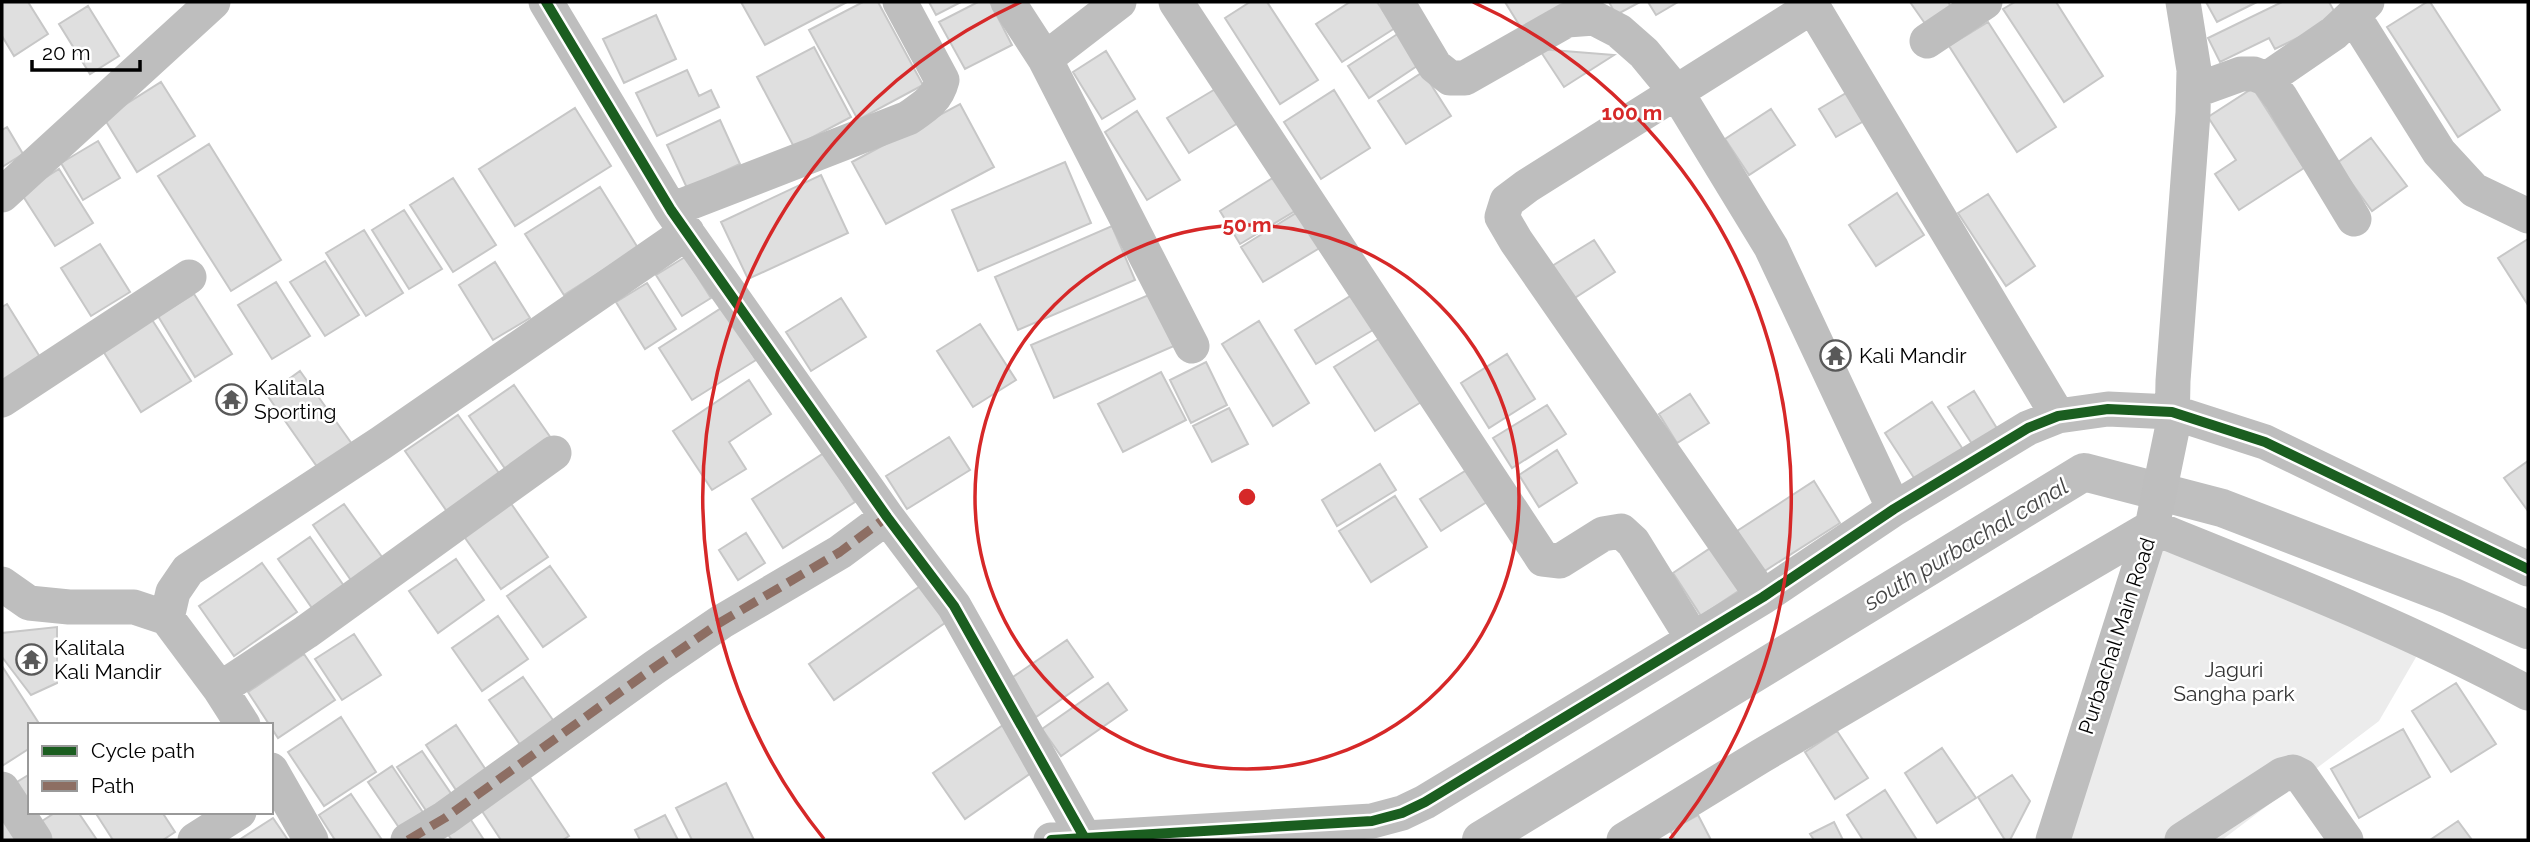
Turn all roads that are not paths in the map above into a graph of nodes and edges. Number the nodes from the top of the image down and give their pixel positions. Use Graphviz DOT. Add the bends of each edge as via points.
graph roads {
  1 [pos="213,2"];
  2 [pos="545,2"];
  3 [pos="900,2"];
  4 [pos="1008,2"];
  5 [pos="1119,2"];
  6 [pos="1176,2"];
  7 [pos="1397,2"];
  8 [pos="1985,2"];
  9 [pos="2183,2"];
  10 [pos="1811,4"];
  11 [pos="2360,9"];
  12 [pos="1588,10"];
  13 [pos="1927,41"];
  14 [pos="1045,59"];
  15 [pos="2267,79"];
  16 [pos="2194,91"];
  17 [pos="1677,93"];
  18 [pos="2,195"];
  19 [pos="2528,216"];
  20 [pos="2354,219"];
  21 [pos="679,221"];
  22 [pos="189,277"];
  23 [pos="1192,346"];
  24 [pos="2,400"];
  25 [pos="2172,408"];
  26 [pos="2058,416"];
  27 [pos="554,453"];
  28 [pos="1894,509"];
  29 [pos="887,517"];
  30 [pos="2154,520"];
  31 [pos="2528,569"];
  32 [pos="1763,597"];
  33 [pos="11,601"];
  34 [pos="167,618"];
  35 [pos="1693,639"];
  36 [pos="220,689"];
  37 [pos="2528,693"];
  38 [pos="242,723"];
  39 [pos="275,782"];
  40 [pos="2,789"];
  41 [pos="236,814"];
  42 [pos="1640,836"];
  43 [pos="1068,839"];
  44 [pos="36,840"];
  45 [pos="194,840"];
  46 [pos="311,840"];
  47 [pos="408,840"];
  48 [pos="2053,840"];
  49 [pos="2182,840"];
  50 [pos="2346,840"];
  1 -- 18 [label="street"];
  2 -- 21 [label="street"];
  3 -- 21 [label="street" via="942,80 939,93 929,104 908,118"];
  4 -- 14 [label="street"];
  5 -- 14 [label="street"];
  6 -- 35 [label="street" via="1543,559 1560,561 1603,534 1621,531 1633,542"];
  7 -- 12 [label="street" via="1435,66 1450,78 1465,78"];
  8 -- 13 [label="street"];
  9 -- 16 [label="street, Purbachal Main Road"];
  10 -- 17 [label="street"];
  10 -- 26 [label="street"];
  11 -- 15 [label="street" via="2334,33"];
  11 -- 19 [label="street" via="2439,152 2474,190"];
  12 -- 17 [label="street" via="1644,53"];
  14 -- 23 [label="street"];
  15 -- 16 [label="street" via="2241,74"];
  15 -- 20 [label="street"];
  16 -- 25 [label="street, Purbachal Main Road"];
  17 -- 28 [label="street" via="1771,247"];
  17 -- 32 [label="street" via="1527,186 1507,201 1502,217"];
  21 -- 29 [label="street"];
  21 -- 34 [label="street" via="381,443 187,570 173,592"];
  22 -- 24 [label="street"];
  25 -- 26 [label="street"];
  25 -- 30 [label="street, Purbachal Main Road"];
  25 -- 31 [label="street" via="2265,442"];
  26 -- 28 [label="street" via="2028,428"];
  27 -- 36 [label="street"];
  28 -- 32 [label="street"];
  29 -- 43 [label="street" via="954,606"];
  29 -- 47 [label="street" via="840,552 654,667"];
  30 -- 37 [label="street" via="2431,643"];
  30 -- 42 [label="street" via="1761,756"];
  30 -- 48 [label="street, Purbachal Main Road"];
  32 -- 35 [label="street"];
  33 -- 34 [label="street" via="134,607"];
  34 -- 36 [label="street"];
  35 -- 43 [label="street" via="1402,813 1372,821"];
  36 -- 38 [label="street"];
  39 -- 46 [label="street"];
  40 -- 44 [label="street"];
  41 -- 45 [label="street"];
  49 -- 50 [label="street" via="2293,772 2301,776"];
}
